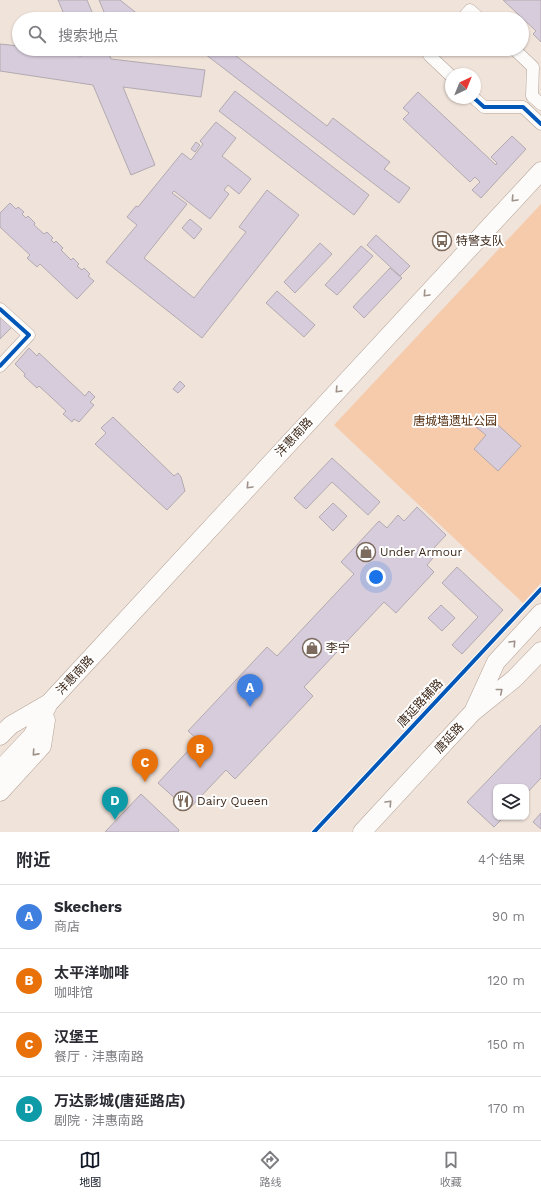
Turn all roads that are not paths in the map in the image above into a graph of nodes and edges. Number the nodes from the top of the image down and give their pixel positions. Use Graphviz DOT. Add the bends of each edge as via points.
graph roads {
  1 [pos="429,56"];
  2 [pos="521,56"];
  3 [pos="445,71"];
  4 [pos="480,104"];
  5 [pos="541,104"];
  6 [pos="541,124"];
  7 [pos="541,171"];
  8 [pos="0,309"];
  9 [pos="0,366"];
  10 [pos="541,613"];
  11 [pos="541,651"];
  12 [pos="48,703"];
  13 [pos="473,712"];
  14 [pos="0,736"];
  15 [pos="0,770"];
  16 [pos="0,792"];
  17 [pos="362,832"];
  1 -- 3 [label="street"];
  2 -- 5 [label="street" via="533,67 532,96"];
  4 -- 6 [label="street" via="484,108 523,107"];
  7 -- 12 [label="main road, 沣惠南路, one-way"];
  8 -- 9 [label="street" via="29,335"];
  13 -- 10 [label="main road, one-way" via="496,662"];
  13 -- 11 [label="main road, 唐延路, one-way" via="514,680"];
  12 -- 14 [label="main road, 沣惠南路" via="11,724"];
  12 -- 15 [label="main road, 沣惠南路" via="32,736"];
  12 -- 16 [label="main road, one-way" via="42,746"];
  17 -- 13 [label="main road, 唐延路, one-way"];
}
